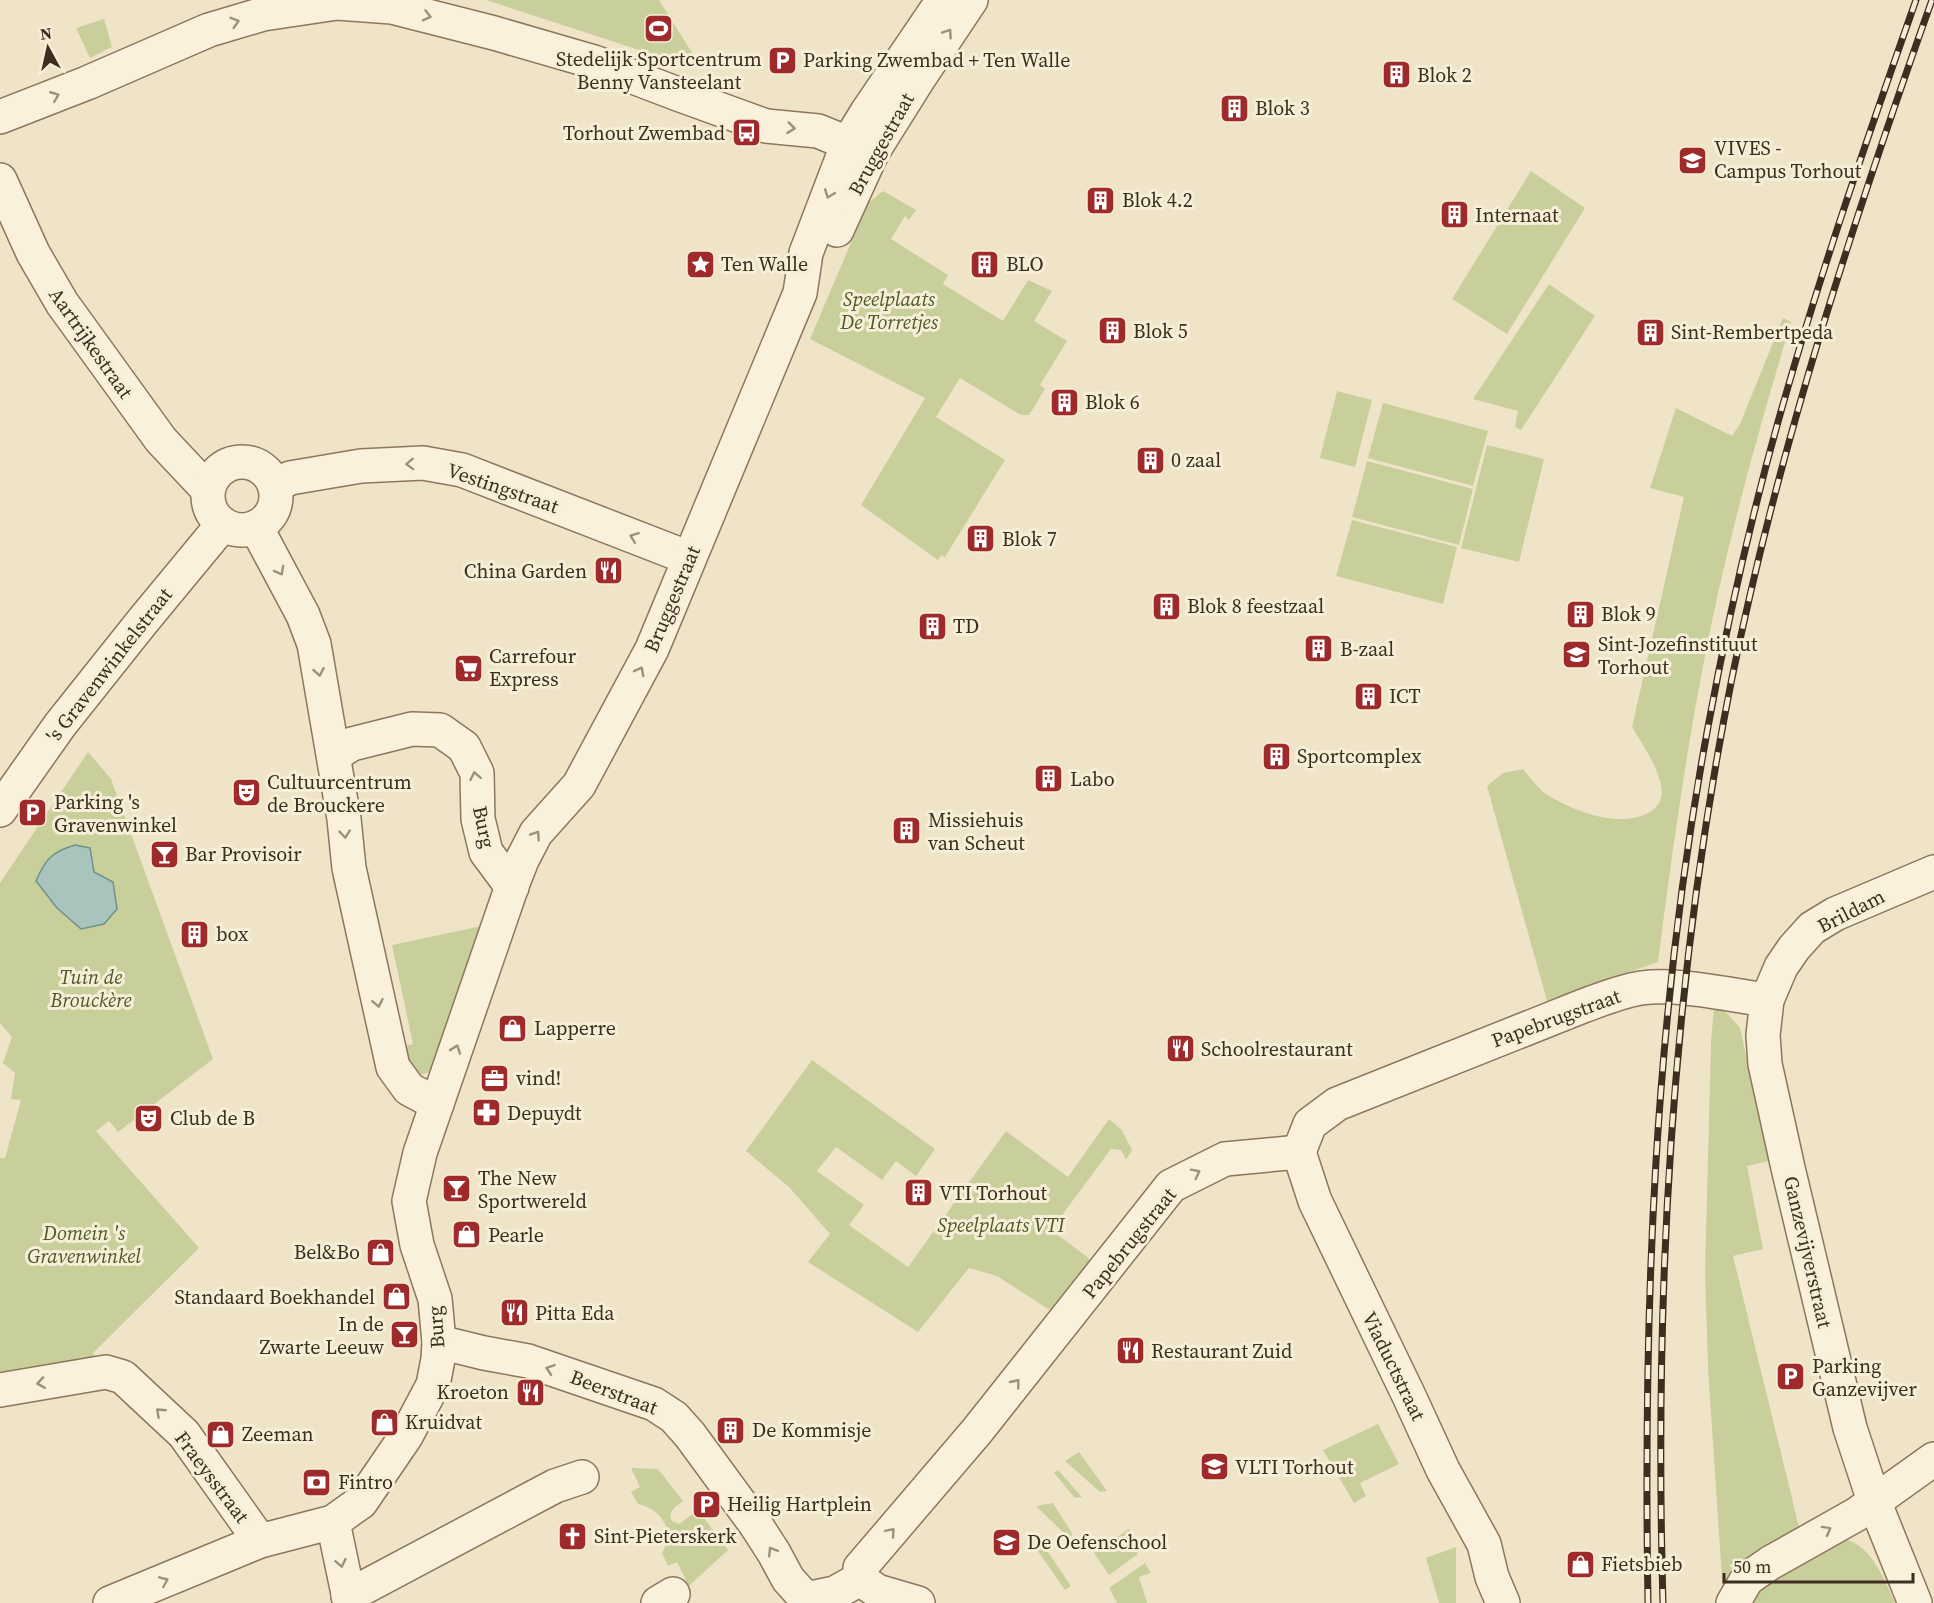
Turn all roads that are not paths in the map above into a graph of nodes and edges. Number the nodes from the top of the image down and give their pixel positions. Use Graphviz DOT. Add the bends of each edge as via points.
graph roads {
  1 [pos="943,0"];
  2 [pos="971,0"];
  3 [pos="0,117"];
  4 [pos="860,148"];
  5 [pos="0,180"];
  6 [pos="275,486"];
  7 [pos="208,490"];
  8 [pos="223,524"];
  9 [pos="256,527"];
  10 [pos="689,558"];
  11 [pos="334,755"];
  12 [pos="0,810"];
  13 [pos="1934,872"];
  14 [pos="512,887"];
  15 [pos="1767,1000"];
  16 [pos="437,1104"];
  17 [pos="1299,1152"];
  18 [pos="439,1342"];
  19 [pos="0,1390"];
  20 [pos="1934,1459"];
  21 [pos="582,1477"];
  22 [pos="1874,1501"];
  23 [pos="333,1522"];
  24 [pos="260,1541"];
  25 [pos="861,1579"];
  26 [pos="1495,1594"];
  27 [pos="349,1599"];
  28 [pos="110,1603"];
  29 [pos="918,1603"];
  30 [pos="1733,1603"];
  31 [pos="1915,1603"];
  1 -- 4 [label="street, Bruggestraat" via="867,112"];
  4 -- 2 [label="street, Bruggestraat, one-way" via="919,78"];
  3 -- 4 [label="street, one-way" via="209,30 263,14 337,3 392,7 494,33 594,62 766,126 818,131"];
  4 -- 10 [label="street, Bruggestraat" via="806,253 800,293"];
  5 -- 7 [label="street, Aartrijkestraat" via="33,253 62,303 160,440"];
  6 -- 7 [label="street" via="264,470 241,462 221,469"];
  6 -- 9 [label="street" via="274,509"];
  10 -- 6 [label="street, Vestingstraat, one-way" via="462,470 423,463 319,472 290,478"];
  7 -- 8 [label="street" via="212,513"];
  8 -- 9 [label="street" via="233,529"];
  8 -- 12 [label="street, 's Gravenwinkelstraat" via="68,716"];
  9 -- 11 [label="street, one-way" via="303,615 314,644"];
  14 -- 10 [label="street, Bruggestraat, one-way" via="536,833 579,785 652,649"];
  14 -- 11 [label="street, Burg, one-way" via="486,852 478,819 477,773 464,747 440,730 412,729 352,744"];
  11 -- 16 [label="street, one-way" via="349,867 393,1067 409,1089"];
  13 -- 15 [label="street, Brildam" via="1835,914 1812,928 1781,967"];
  16 -- 14 [label="street, Burg, one-way"];
  15 -- 17 [label="street, Papebrugstraat" via="1659,987 1640,988 1583,1006 1337,1104 1310,1124"];
  15 -- 22 [label="street, Ganzevijverstraat" via="1762,1035 1765,1064 1851,1428"];
  16 -- 18 [label="street, Burg" via="409,1201 417,1245 435,1299"];
  25 -- 17 [label="street, Papebrugstraat, one-way" via="860,1568 977,1431 1171,1186 1225,1159"];
  17 -- 26 [label="street, Viaductstraat" via="1315,1202 1443,1470 1484,1544"];
  18 -- 23 [label="street, Burg" via="433,1385 406,1436 361,1502"];
  25 -- 18 [label="street, Beerstraat, one-way" via="835,1593 806,1599 788,1579 756,1526 690,1435 675,1417 654,1404 528,1361"];
  24 -- 19 [label="street, Fraeysstraat, one-way" via="184,1434 123,1377 106,1372"];
  20 -- 22 [label="street"];
  21 -- 27 [label="street" via="555,1486"];
  30 -- 22 [label="street, one-way" via="1747,1579"];
  22 -- 31 [label="street, Ganzevijverstraat"];
  23 -- 24 [label="street"];
  23 -- 27 [label="street, one-way"];
  28 -- 24 [label="street, one-way"];
  25 -- 29 [label="street" via="877,1591"];
}
